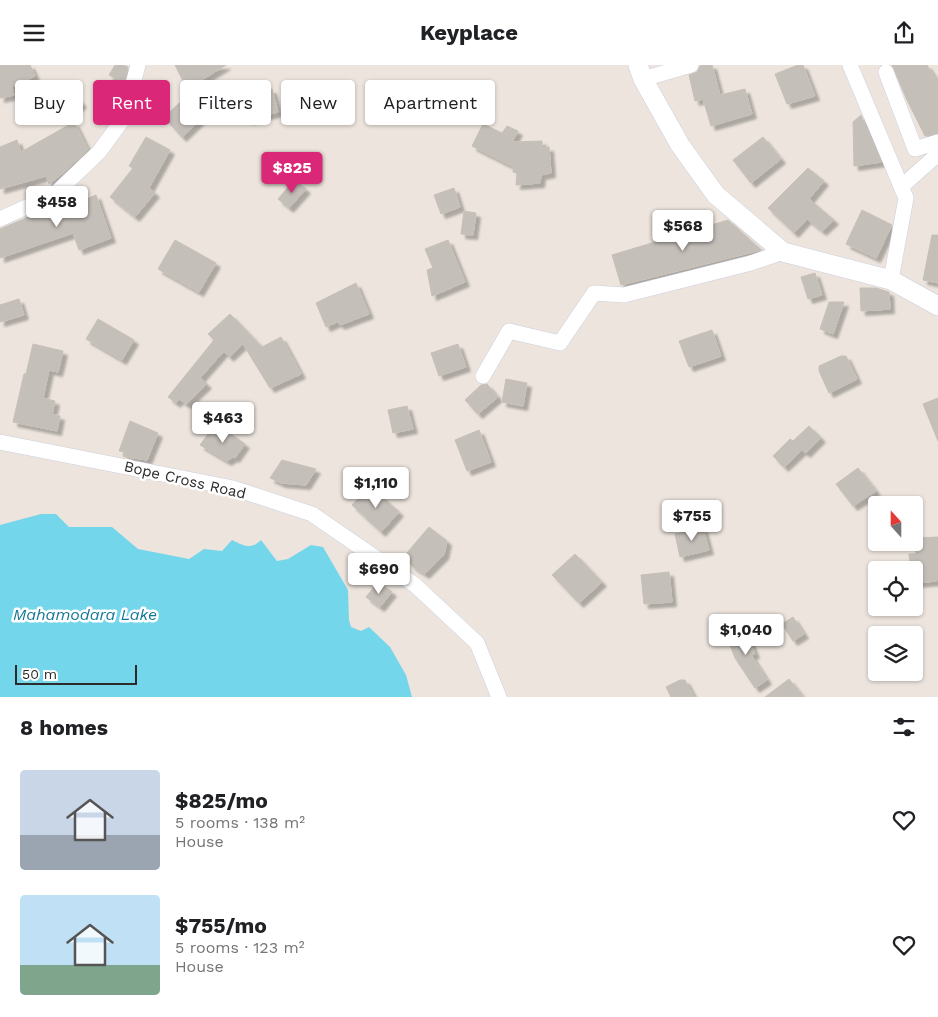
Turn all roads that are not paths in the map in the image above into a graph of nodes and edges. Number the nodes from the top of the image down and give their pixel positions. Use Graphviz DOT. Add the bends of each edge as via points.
graph roads {
  1 [pos="138,65"];
  2 [pos="691,65"];
  3 [pos="850,65"];
  4 [pos="641,72"];
  5 [pos="886,72"];
  6 [pos="938,142"];
  7 [pos="938,154"];
  8 [pos="901,187"];
  9 [pos="0,219"];
  10 [pos="783,252"];
  11 [pos="891,280"];
  12 [pos="938,306"];
  13 [pos="483,376"];
  14 [pos="0,441"];
  15 [pos="499,697"];
  1 -- 9 [label="street" via="124,118 99,152 55,194"];
  2 -- 4 [label="street"];
  3 -- 8 [label="street"];
  4 -- 10 [label="street" via="680,145 716,195"];
  5 -- 6 [label="street" via="915,149"];
  7 -- 8 [label="street"];
  8 -- 11 [label="street" via="906,198"];
  10 -- 11 [label="street"];
  10 -- 13 [label="street" via="624,295 594,293 560,343 509,331"];
  11 -- 12 [label="street"];
  14 -- 15 [label="street, Bope Cross Road" via="232,488 312,514 415,585 477,643"];
}
